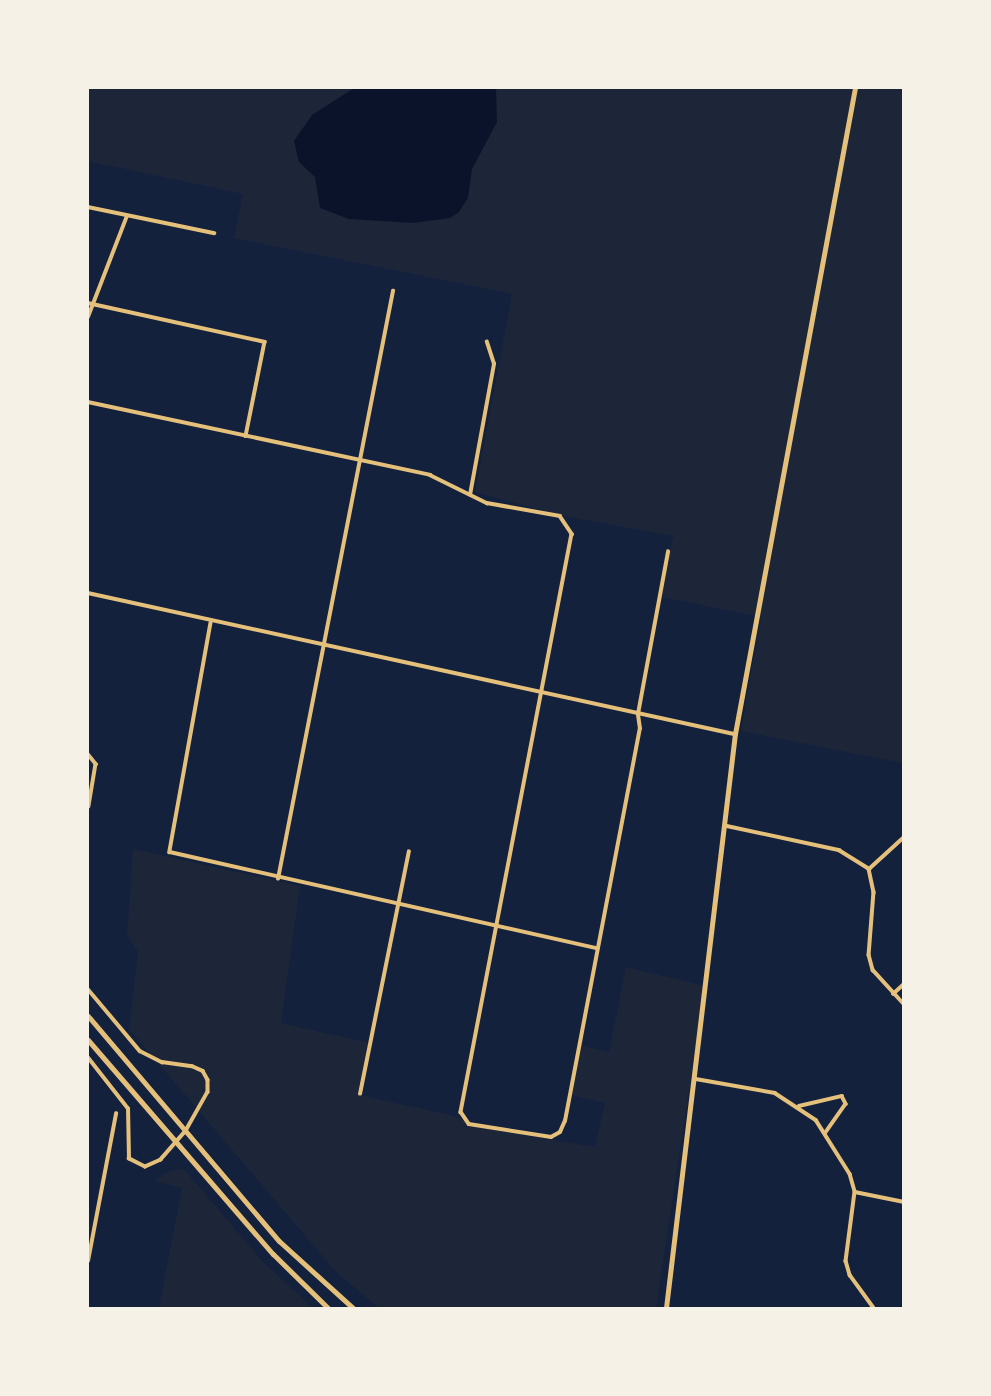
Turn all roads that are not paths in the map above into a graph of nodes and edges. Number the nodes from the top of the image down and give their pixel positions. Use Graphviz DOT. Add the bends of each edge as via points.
graph roads {
  1 [pos="855,88"];
  2 [pos="88,207"];
  3 [pos="127,216"];
  4 [pos="214,233"];
  5 [pos="393,291"];
  6 [pos="90,303"];
  7 [pos="88,317"];
  8 [pos="487,342"];
  9 [pos="88,402"];
  10 [pos="246,436"];
  11 [pos="359,460"];
  12 [pos="470,495"];
  13 [pos="668,552"];
  14 [pos="88,593"];
  15 [pos="211,623"];
  16 [pos="325,647"];
  17 [pos="545,692"];
  18 [pos="638,714"];
  19 [pos="735,734"];
  20 [pos="89,754"];
  21 [pos="89,806"];
  22 [pos="727,826"];
  23 [pos="904,837"];
  24 [pos="408,852"];
  25 [pos="869,869"];
  26 [pos="278,880"];
  27 [pos="397,906"];
  28 [pos="497,926"];
  29 [pos="597,948"];
  30 [pos="904,985"];
  31 [pos="88,989"];
  32 [pos="894,994"];
  33 [pos="904,1004"];
  34 [pos="88,1016"];
  35 [pos="88,1040"];
  36 [pos="88,1058"];
  37 [pos="696,1079"];
  38 [pos="360,1094"];
  39 [pos="799,1106"];
  40 [pos="116,1114"];
  41 [pos="186,1131"];
  42 [pos="825,1133"];
  43 [pos="175,1145"];
  44 [pos="855,1192"];
  45 [pos="904,1202"];
  46 [pos="88,1261"];
  47 [pos="328,1308"];
  48 [pos="353,1308"];
  49 [pos="666,1308"];
  50 [pos="874,1308"];
  1 -- 19 [label="street"];
  2 -- 3 [label="street"];
  3 -- 4 [label="street"];
  3 -- 6 [label="street"];
  5 -- 11 [label="street"];
  6 -- 7 [label="street"];
  6 -- 10 [label="street" via="265,342"];
  8 -- 12 [label="street" via="494,364"];
  9 -- 10 [label="street"];
  10 -- 11 [label="street"];
  11 -- 12 [label="street" via="430,475"];
  11 -- 16 [label="street"];
  12 -- 17 [label="street" via="487,503 561,516 572,534"];
  13 -- 18 [label="street"];
  14 -- 15 [label="street"];
  15 -- 16 [label="street"];
  15 -- 26 [label="street" via="170,852"];
  16 -- 17 [label="street"];
  16 -- 26 [label="street"];
  17 -- 18 [label="street"];
  17 -- 28 [label="street"];
  18 -- 19 [label="street"];
  18 -- 29 [label="street" via="640,729"];
  19 -- 22 [label="street"];
  20 -- 21 [label="street" via="96,764"];
  22 -- 25 [label="street" via="839,850"];
  22 -- 37 [label="street"];
  23 -- 25 [label="street"];
  24 -- 27 [label="street"];
  25 -- 32 [label="street" via="874,892 869,955 873,970"];
  26 -- 27 [label="street"];
  27 -- 28 [label="street"];
  27 -- 38 [label="street"];
  28 -- 29 [label="street"];
  28 -- 29 [label="street" via="461,1112 469,1124 551,1137 560,1132"];
  30 -- 32 [label="street"];
  31 -- 41 [label="street" via="140,1051 162,1062 203,1071 208,1092"];
  32 -- 33 [label="street"];
  34 -- 41 [label="highway"];
  35 -- 43 [label="highway"];
  36 -- 43 [label="street" via="128,1109 129,1159 138,1166 152,1165"];
  37 -- 39 [label="street" via="775,1093"];
  37 -- 49 [label="street"];
  39 -- 42 [label="street"];
  39 -- 42 [label="street" via="842,1096 846,1104"];
  40 -- 46 [label="street"];
  41 -- 43 [label="street"];
  41 -- 48 [label="highway" via="279,1241"];
  42 -- 44 [label="street" via="850,1174"];
  43 -- 47 [label="highway"];
  44 -- 45 [label="street"];
  44 -- 50 [label="street" via="846,1261 849,1275"];
}
